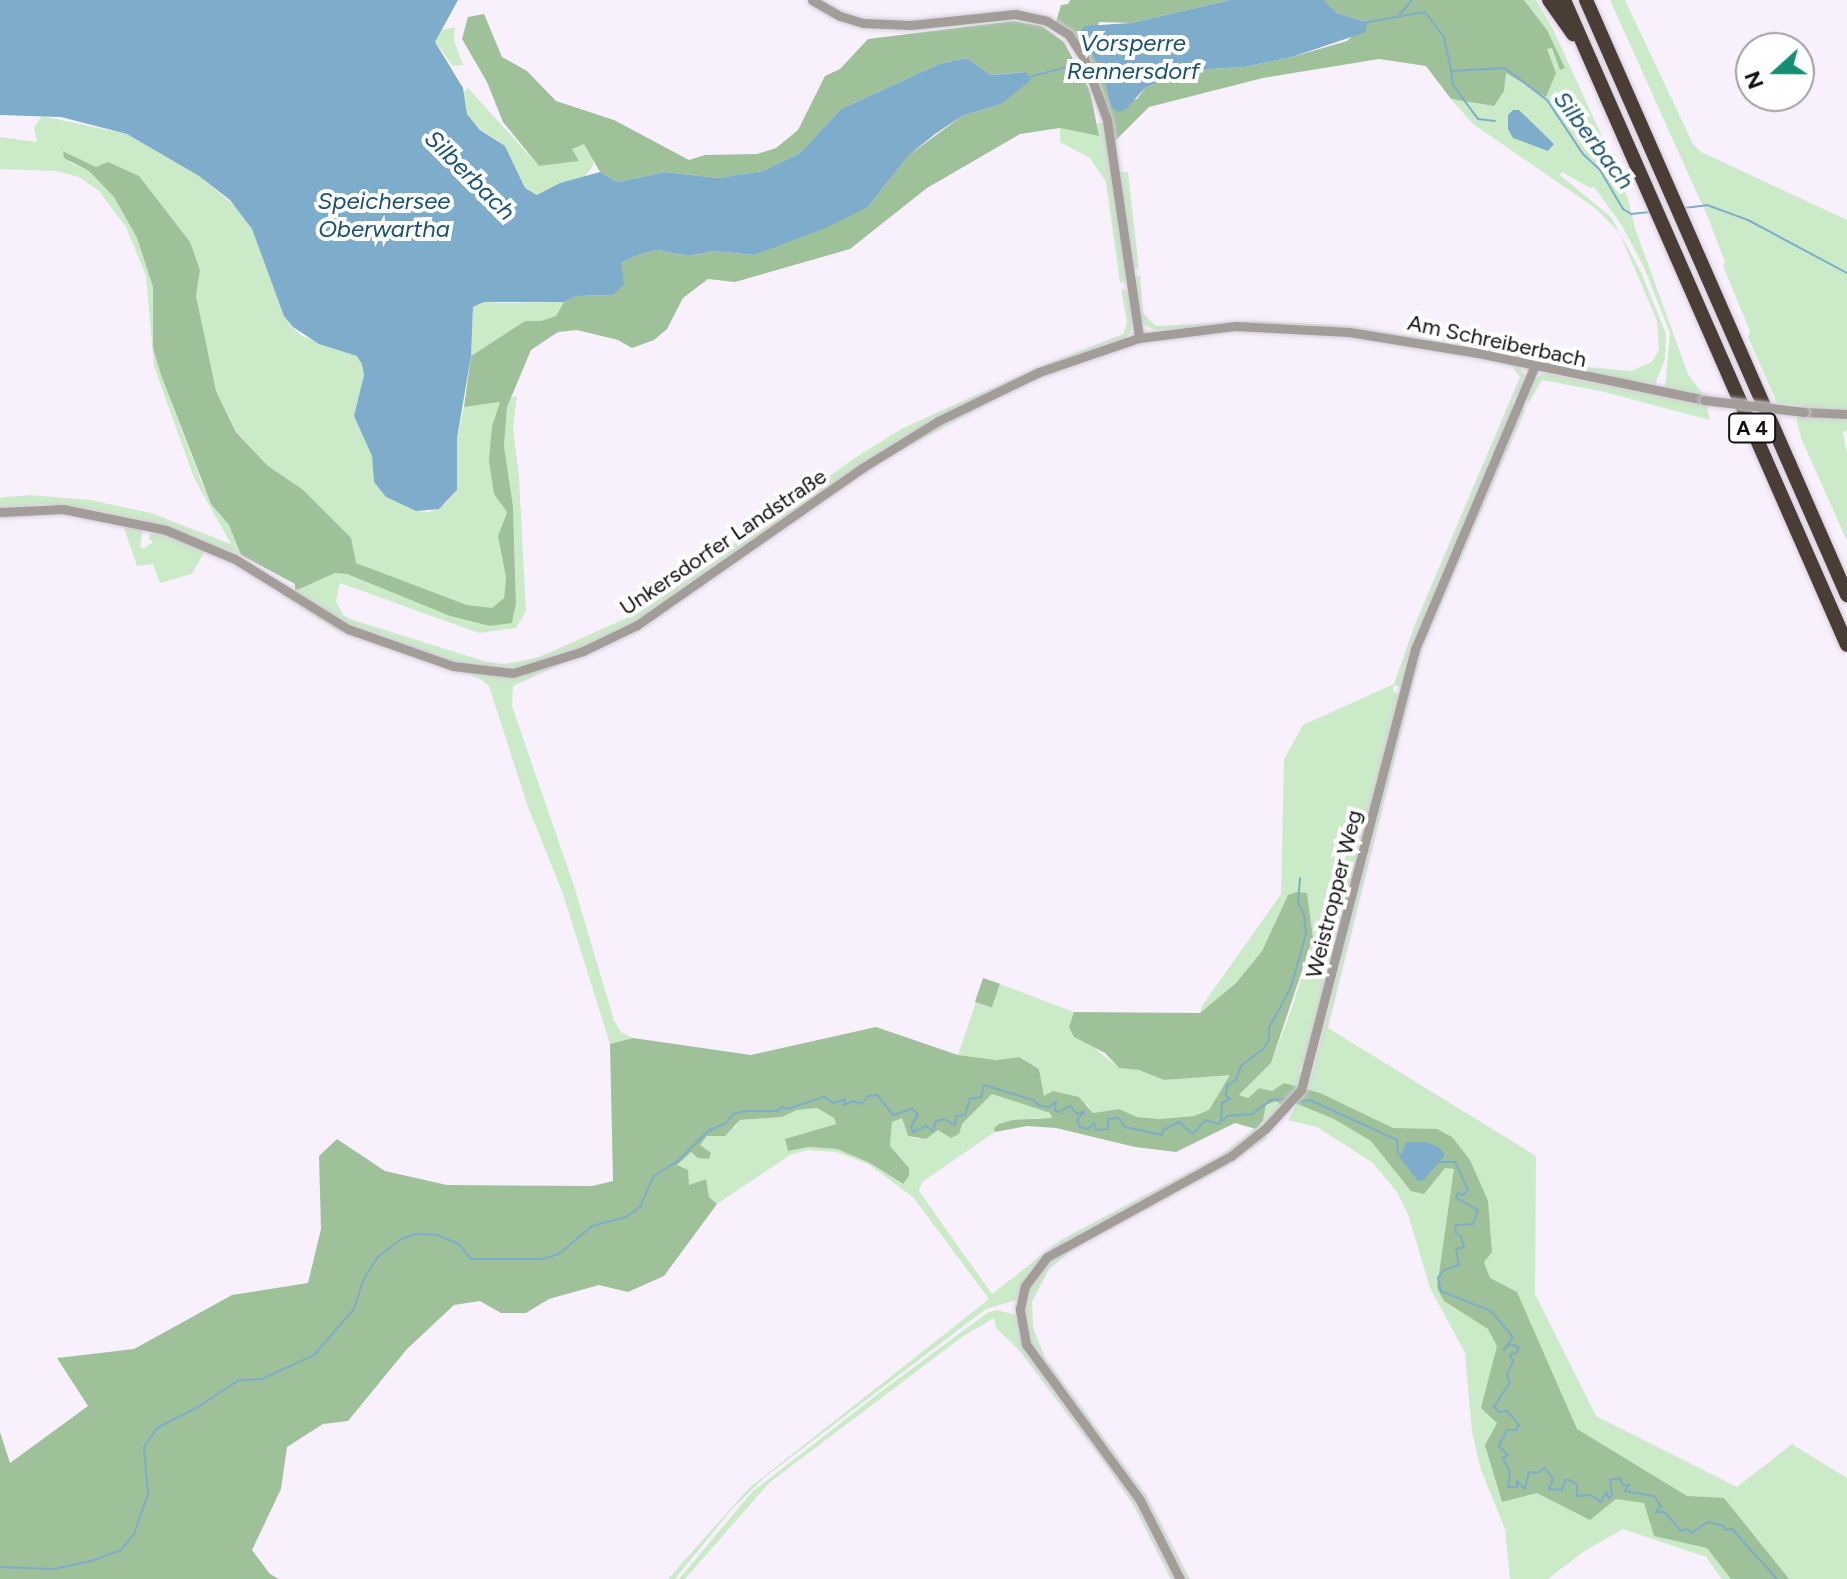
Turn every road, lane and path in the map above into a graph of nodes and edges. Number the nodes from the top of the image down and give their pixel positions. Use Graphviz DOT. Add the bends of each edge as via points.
graph roads {
  1 [pos="812,0"];
  2 [pos="1549,0"];
  3 [pos="1564,0"];
  4 [pos="1586,0"];
  5 [pos="1589,57"];
  6 [pos="1139,338"];
  7 [pos="1535,365"];
  8 [pos="1847,414"];
  9 [pos="0,512"];
  10 [pos="1847,595"];
  11 [pos="1847,645"];
  12 [pos="1180,1579"];
  1 -- 6 [label="street" via="863,23 911,25 1015,14 1047,21 1069,35 1089,69 1112,142"];
  2 -- 5 [label="highway"];
  3 -- 5 [label="highway, A 4"];
  4 -- 10 [label="highway, A 4"];
  5 -- 11 [label="highway, A 4"];
  6 -- 7 [label="street, Am Schreiberbach" via="1213,327 1332,330"];
  6 -- 9 [label="street, Unkersdorfer Landstraße" via="1039,372 938,421 637,625 583,651 513,673 453,666 348,629 235,559 166,530 63,509"];
  7 -- 8 [label="street, Am Schreiberbach, bridge" via="1704,400"];
  7 -- 12 [label="street, Weistropper Weg" via="1415,649 1301,1090 1231,1156 1047,1257 1025,1286 1020,1309 1031,1353 1140,1500"];
}
